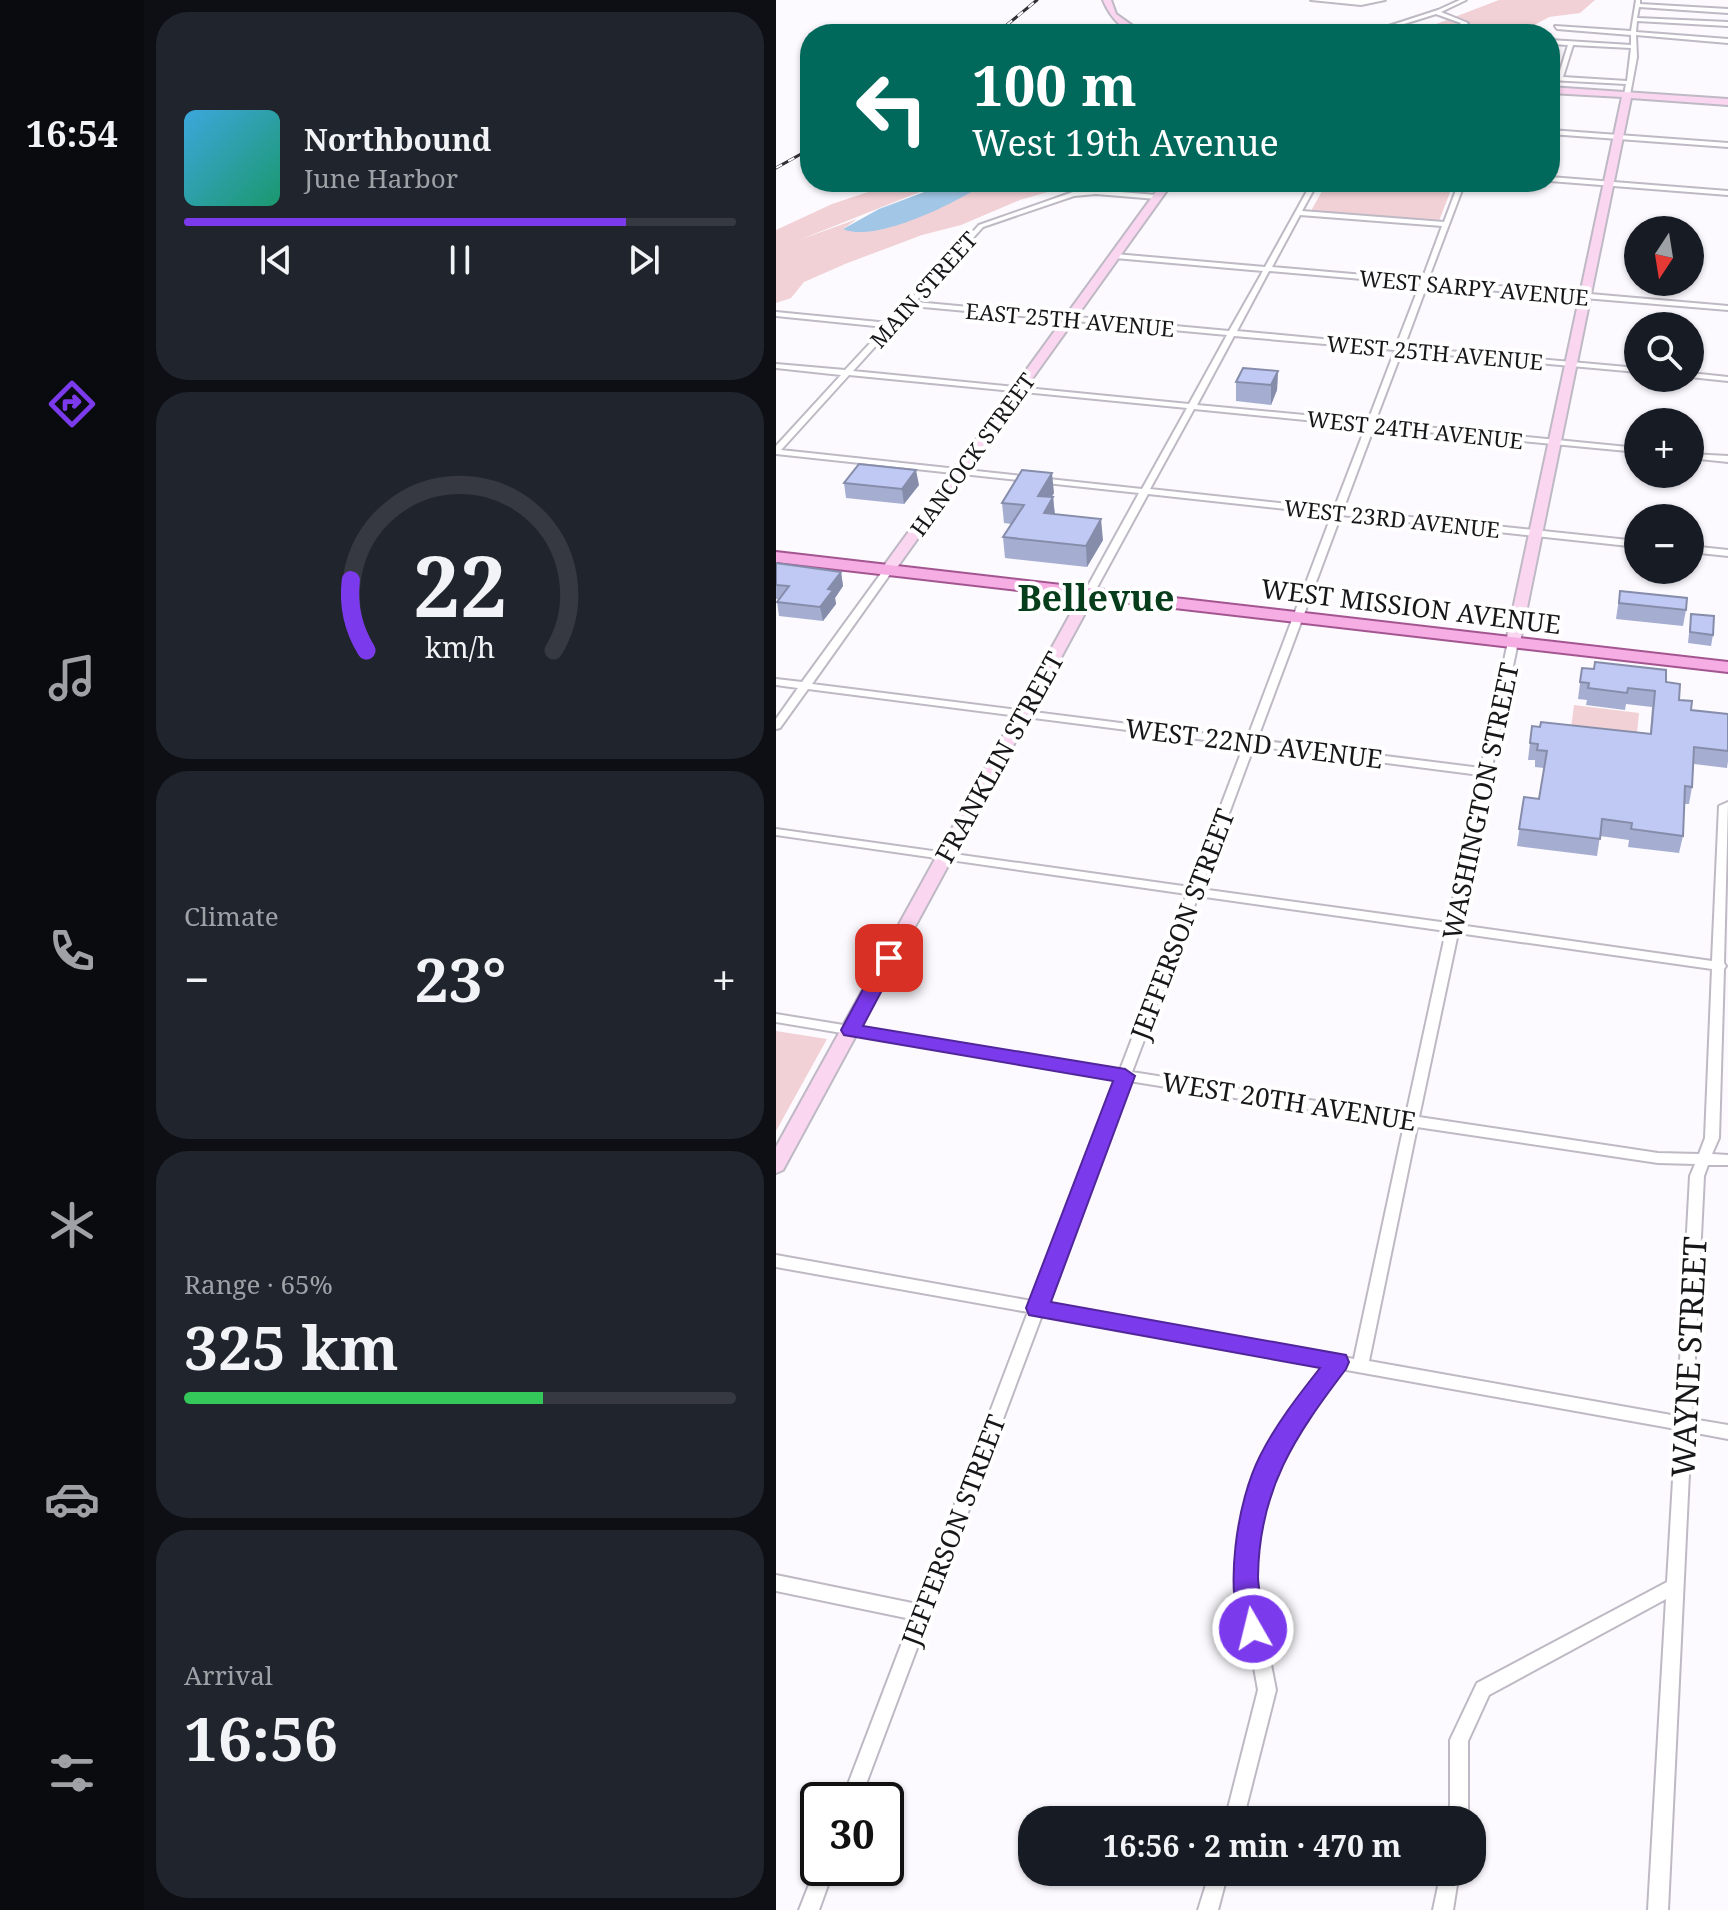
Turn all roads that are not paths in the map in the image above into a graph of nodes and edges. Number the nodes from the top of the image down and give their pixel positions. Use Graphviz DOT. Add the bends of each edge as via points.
graph roads {
  1 [pos="1107,0"];
  2 [pos="1313,0"];
  3 [pos="1383,0"];
  4 [pos="1464,0"];
  5 [pos="1332,1"];
  6 [pos="1637,3"];
  7 [pos="1728,11"];
  8 [pos="1435,13"];
  9 [pos="1634,19"];
  10 [pos="1126,24"];
  11 [pos="1399,24"];
  12 [pos="1464,24"];
  13 [pos="1728,24"];
  14 [pos="1560,27"];
  15 [pos="1633,35"];
  16 [pos="1728,41"];
  17 [pos="1560,42"];
  18 [pos="1571,43"];
  19 [pos="1633,47"];
  20 [pos="1560,79"];
  21 [pos="1628,89"];
  22 [pos="1560,90"];
  23 [pos="1728,102"];
  24 [pos="1560,133"];
  25 [pos="1618,137"];
  26 [pos="1728,145"];
  27 [pos="1560,180"];
  28 [pos="1609,184"];
  29 [pos="1161,192"];
  30 [pos="1310,192"];
  31 [pos="1458,192"];
  32 [pos="1728,193"];
  33 [pos="1157,197"];
  34 [pos="1298,213"];
  35 [pos="1445,224"];
  36 [pos="1115,256"];
  37 [pos="1267,269"];
  38 [pos="1424,283"];
  39 [pos="1585,297"];
  40 [pos="909,304"];
  41 [pos="1728,308"];
  42 [pos="776,314"];
  43 [pos="1070,319"];
  44 [pos="890,325"];
  45 [pos="1231,334"];
  46 [pos="1400,349"];
  47 [pos="1571,365"];
  48 [pos="776,366"];
  49 [pos="1624,369"];
  50 [pos="847,373"];
  51 [pos="1704,376"];
  52 [pos="1728,379"];
  53 [pos="1020,390"];
  54 [pos="1192,407"];
  55 [pos="1372,424"];
  56 [pos="1555,442"];
  57 [pos="1624,449"];
  58 [pos="776,452"];
  59 [pos="1704,457"];
  60 [pos="1728,459"];
  61 [pos="960,472"];
  62 [pos="1146,491"];
  63 [pos="1340,512"];
  64 [pos="1536,533"];
  65 [pos="1624,542"];
  66 [pos="1704,550"];
  67 [pos="1728,553"];
  68 [pos="776,557"];
  69 [pos="888,570"];
  70 [pos="1089,593"];
  71 [pos="1299,617"];
  72 [pos="1513,642"];
  73 [pos="1728,667"];
  74 [pos="776,682"];
  75 [pos="805,686"];
  76 [pos="1023,713"];
  77 [pos="776,726"];
  78 [pos="1251,742"];
  79 [pos="1485,772"];
  80 [pos="1726,806"];
  81 [pos="776,832"];
  82 [pos="944,856"];
  83 [pos="1194,891"];
  84 [pos="1454,928"];
  85 [pos="1720,966"];
  86 [pos="776,1018"];
  87 [pos="851,1030"];
  88 [pos="1125,1076"];
  89 [pos="1413,1121"];
  90 [pos="1703,1158"];
  91 [pos="1728,1160"];
  92 [pos="776,1165"];
  93 [pos="776,1261"];
  94 [pos="1037,1308"];
  95 [pos="1338,1362"];
  96 [pos="1360,1366"];
  97 [pos="1685,1424"];
  98 [pos="1728,1432"];
  99 [pos="776,1583"];
  100 [pos="1675,1586"];
  101 [pos="921,1613"];
  102 [pos="858,1782"];
  103 [pos="1238,1806"];
  104 [pos="1459,1806"];
  105 [pos="818,1886"];
  106 [pos="1215,1886"];
  107 [pos="1447,1886"];
  108 [pos="809,1910"];
  109 [pos="1208,1910"];
  110 [pos="1443,1910"];
  111 [pos="1658,1910"];
  1 -- 10 [label="street" via="1113,15"];
  2 -- 5 [label="street"];
  3 -- 5 [label="street"];
  4 -- 8 [label="street"];
  6 -- 7 [label="street"];
  6 -- 9 [label="street, WASHINGTON STREET"];
  8 -- 11 [label="street"];
  8 -- 12 [label="street"];
  9 -- 13 [label="street"];
  9 -- 15 [label="street, WASHINGTON STREET"];
  14 -- 15 [label="street"];
  15 -- 16 [label="street"];
  15 -- 19 [label="street, WASHINGTON STREET"];
  17 -- 18 [label="street"];
  18 -- 19 [label="street"];
  18 -- 20 [label="street"];
  19 -- 21 [label="street, WASHINGTON STREET"];
  20 -- 21 [label="street"];
  21 -- 22 [label="street"];
  21 -- 23 [label="street"];
  21 -- 25 [label="street, WASHINGTON STREET"];
  24 -- 25 [label="street"];
  25 -- 26 [label="street"];
  25 -- 28 [label="street, WASHINGTON STREET"];
  27 -- 28 [label="street"];
  28 -- 32 [label="street"];
  28 -- 39 [label="street, WASHINGTON STREET"];
  29 -- 33 [label="street, HANCOCK STREET"];
  30 -- 34 [label="street, FRANKLIN STREET"];
  31 -- 35 [label="street, JEFFERSON STREET"];
  33 -- 36 [label="street, HANCOCK STREET"];
  33 -- 40 [label="street, MAIN STREET" via="1073,194 988,222 973,231"];
  34 -- 35 [label="street"];
  34 -- 37 [label="street, FRANKLIN STREET"];
  35 -- 38 [label="street, JEFFERSON STREET"];
  36 -- 37 [label="street, WEST SARPY AVENUE"];
  36 -- 43 [label="street, HANCOCK STREET"];
  37 -- 38 [label="street, WEST SARPY AVENUE"];
  37 -- 45 [label="street, FRANKLIN STREET"];
  38 -- 39 [label="street, WEST SARPY AVENUE"];
  38 -- 46 [label="street, JEFFERSON STREET"];
  39 -- 41 [label="street, WEST SARPY AVENUE"];
  39 -- 47 [label="street, WASHINGTON STREET"];
  40 -- 43 [label="street, EAST 25TH AVENUE"];
  40 -- 44 [label="street, MAIN STREET"];
  42 -- 44 [label="street"];
  43 -- 45 [label="street, EAST 25TH AVENUE"];
  43 -- 53 [label="street, HANCOCK STREET"];
  44 -- 50 [label="street, MAIN STREET"];
  45 -- 46 [label="street, WEST 25TH AVENUE"];
  45 -- 54 [label="street, FRANKLIN STREET"];
  46 -- 47 [label="street, WEST 25TH AVENUE"];
  46 -- 55 [label="street, JEFFERSON STREET"];
  47 -- 49 [label="street, WEST 25TH AVENUE"];
  47 -- 56 [label="street, WASHINGTON STREET"];
  48 -- 50 [label="street, WEST 24TH AVENUE"];
  50 -- 53 [label="street, WEST 24TH AVENUE"];
  50 -- 58 [label="street, MAIN STREET"];
  51 -- 52 [label="street"];
  53 -- 54 [label="street, WEST 24TH AVENUE"];
  53 -- 61 [label="street, HANCOCK STREET"];
  54 -- 55 [label="street, WEST 24TH AVENUE"];
  54 -- 62 [label="street, FRANKLIN STREET"];
  55 -- 56 [label="street, WEST 24TH AVENUE"];
  55 -- 63 [label="street, JEFFERSON STREET"];
  56 -- 57 [label="street, WEST 24TH AVENUE"];
  56 -- 64 [label="street, WASHINGTON STREET"];
  58 -- 61 [label="street, WEST 23RD AVENUE"];
  59 -- 60 [label="street"];
  61 -- 62 [label="street, WEST 23RD AVENUE"];
  61 -- 69 [label="street, HANCOCK STREET"];
  62 -- 63 [label="street, WEST 23RD AVENUE"];
  62 -- 70 [label="street, FRANKLIN STREET"];
  63 -- 64 [label="street, WEST 23RD AVENUE"];
  63 -- 71 [label="street, JEFFERSON STREET"];
  64 -- 65 [label="street, WEST 23RD AVENUE"];
  64 -- 72 [label="street, WASHINGTON STREET"];
  66 -- 67 [label="street"];
  68 -- 69 [label="main road, WEST MISSION AVENUE"];
  69 -- 70 [label="main road, WEST MISSION AVENUE"];
  69 -- 75 [label="street, HANCOCK STREET"];
  70 -- 71 [label="main road, WEST MISSION AVENUE"];
  70 -- 76 [label="street, FRANKLIN STREET"];
  71 -- 72 [label="main road, WEST MISSION AVENUE"];
  71 -- 78 [label="street, JEFFERSON STREET"];
  72 -- 73 [label="main road, WEST MISSION AVENUE"];
  72 -- 79 [label="street, WASHINGTON STREET"];
  74 -- 75 [label="street, WEST 22ND AVENUE"];
  75 -- 76 [label="street, WEST 22ND AVENUE"];
  75 -- 77 [label="street, HANCOCK STREET"];
  76 -- 78 [label="street, WEST 22ND AVENUE"];
  76 -- 82 [label="street, FRANKLIN STREET"];
  78 -- 79 [label="street, WEST 22ND AVENUE"];
  78 -- 83 [label="street, JEFFERSON STREET"];
  79 -- 84 [label="street, WASHINGTON STREET"];
  80 -- 85 [label="street, WAYNE STREET"];
  81 -- 82 [label="street"];
  82 -- 83 [label="street"];
  82 -- 87 [label="street, FRANKLIN STREET"];
  83 -- 84 [label="street"];
  83 -- 88 [label="street, JEFFERSON STREET"];
  84 -- 85 [label="street"];
  84 -- 89 [label="street, WASHINGTON STREET"];
  85 -- 90 [label="street, WAYNE STREET" via="1712,1138"];
  86 -- 87 [label="street, WEST 20TH AVENUE"];
  87 -- 88 [label="street, WEST 20TH AVENUE"];
  87 -- 92 [label="street, FRANKLIN STREET"];
  88 -- 89 [label="street, WEST 20TH AVENUE"];
  88 -- 94 [label="street, JEFFERSON STREET"];
  89 -- 90 [label="street, WEST 20TH AVENUE" via="1658,1158"];
  89 -- 96 [label="street, WASHINGTON STREET"];
  90 -- 91 [label="street, WEST 20TH AVENUE"];
  90 -- 97 [label="street, WAYNE STREET" via="1697,1176"];
  93 -- 94 [label="street"];
  94 -- 95 [label="street"];
  94 -- 101 [label="street, JEFFERSON STREET"];
  95 -- 96 [label="street"];
  95 -- 103 [label="street" via="1269,1462 1253,1511 1246,1578 1267,1690"];
  96 -- 97 [label="street"];
  97 -- 98 [label="street"];
  97 -- 100 [label="street, WAYNE STREET"];
  99 -- 101 [label="street"];
  100 -- 104 [label="street" via="1483,1689 1459,1740"];
  100 -- 111 [label="street, WAYNE STREET"];
  101 -- 102 [label="street, JEFFERSON STREET"];
  105 -- 108 [label="street"];
  106 -- 109 [label="street"];
  107 -- 110 [label="street"];
}
